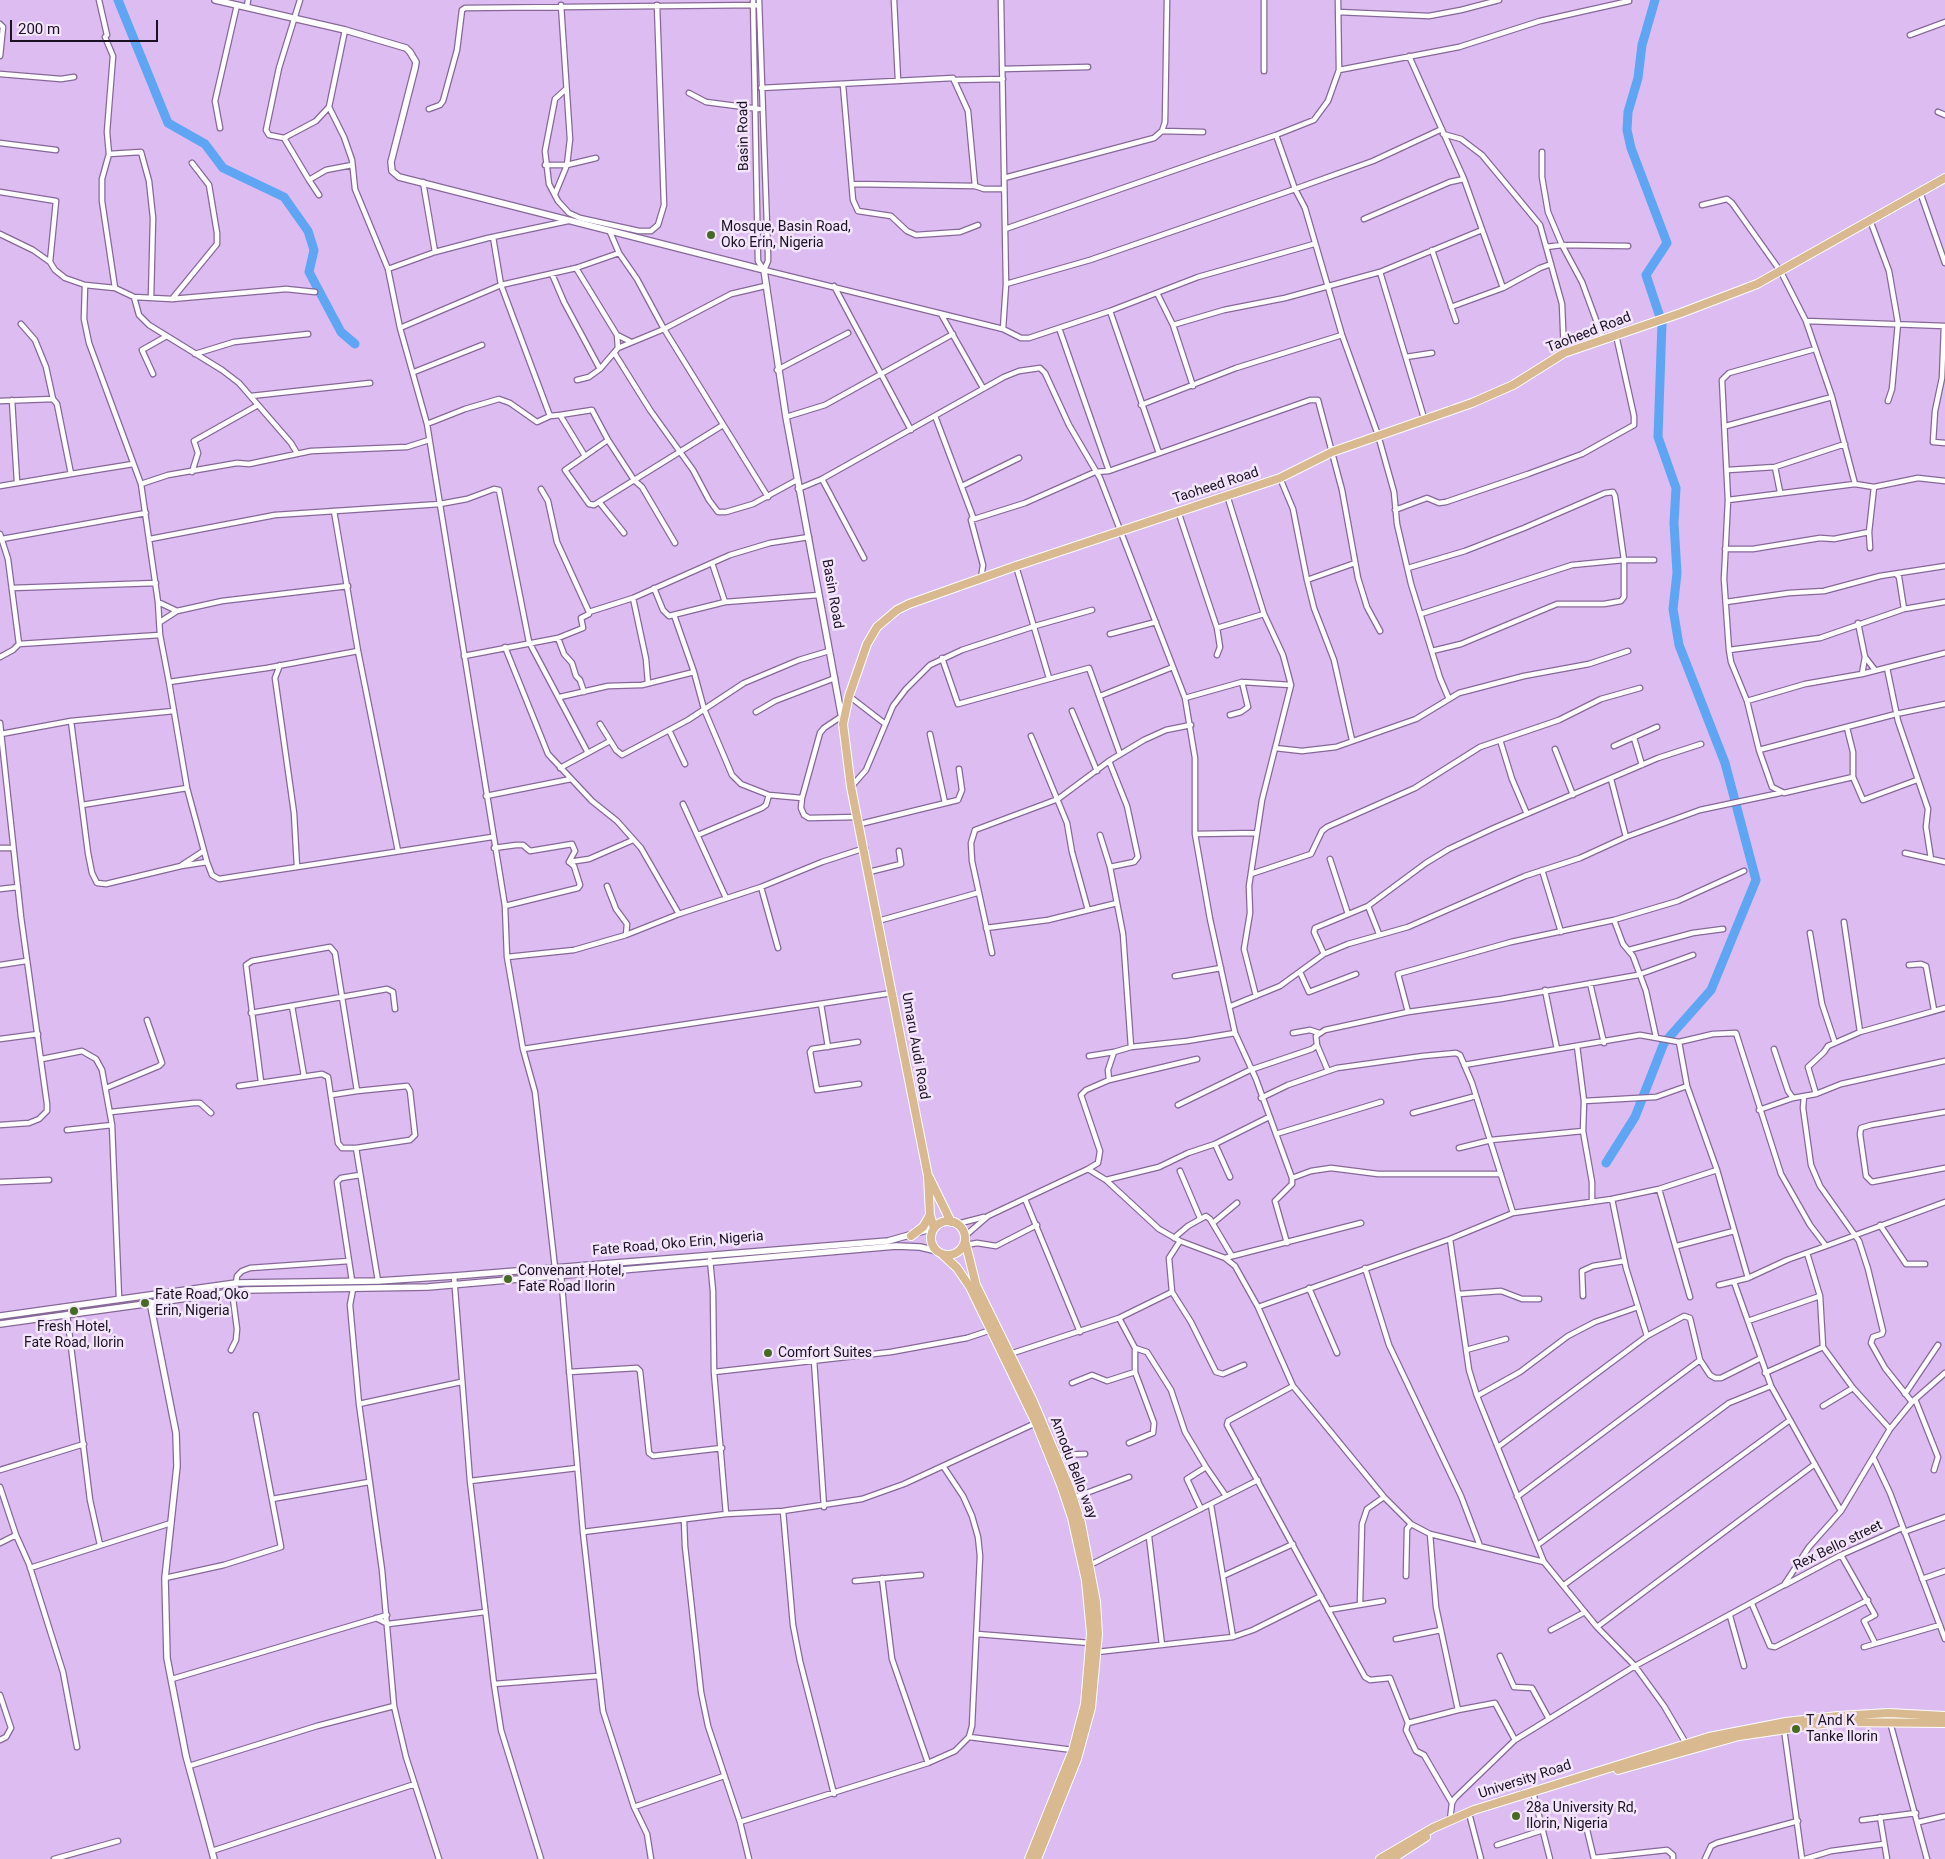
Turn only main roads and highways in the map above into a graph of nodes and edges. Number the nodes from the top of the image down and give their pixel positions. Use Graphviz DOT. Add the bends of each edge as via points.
graph roads {
  1 [pos="1945,178"];
  2 [pos="842,720"];
  3 [pos="878,921"];
  4 [pos="928,1176"];
  5 [pos="930,1215"];
  6 [pos="954,1223"];
  7 [pos="934,1228"];
  8 [pos="911,1236"];
  9 [pos="965,1241"];
  10 [pos="940,1253"];
  11 [pos="1038,1421"];
  12 [pos="1945,1716"];
  13 [pos="1945,1722"];
  14 [pos="1687,1746"];
  15 [pos="1402,1856"];
  16 [pos="1029,1859"];
  17 [pos="1037,1859"];
  18 [pos="1380,1859"];
  19 [pos="1392,1859"];
  1 -- 2 [label="main road, Taoheed Road" via="1757,284 1564,353 1513,385 1472,403 1332,452 1280,478 909,604 885,619 871,634"];
  2 -- 3 [label="main road, Basin Road" via="851,787"];
  3 -- 4 [label="main road, Umaru Audi Road"];
  4 -- 5 [label="main road"];
  4 -- 6 [label="main road"];
  5 -- 7 [label="main road"];
  5 -- 8 [label="main road" via="923,1227"];
  6 -- 7 [label="main road" via="944,1222"];
  6 -- 9 [label="main road"];
  7 -- 10 [label="main road" via="931,1242"];
  9 -- 10 [label="main road" via="957,1252"];
  9 -- 11 [label="main road, Amodu Bello way" via="976,1285"];
  10 -- 11 [label="main road, Amodu Bello way" via="963,1276"];
  11 -- 16 [label="main road, Amodu Bello way" via="1077,1536 1086,1581 1090,1643 1085,1704 1073,1750"];
  11 -- 17 [label="main road, Amodu Bello way" via="1073,1498 1096,1602 1097,1652 1091,1708 1083,1741"];
  12 -- 14 [label="main road, University Road" via="1889,1713 1786,1722"];
  13 -- 14 [label="main road, University Road" via="1838,1722"];
  14 -- 15 [label="main road, University Road" via="1470,1817 1430,1835"];
  14 -- 18 [label="main road, University Road" via="1510,1798 1450,1820"];
  15 -- 19 [label="main road, University Road"];
}
